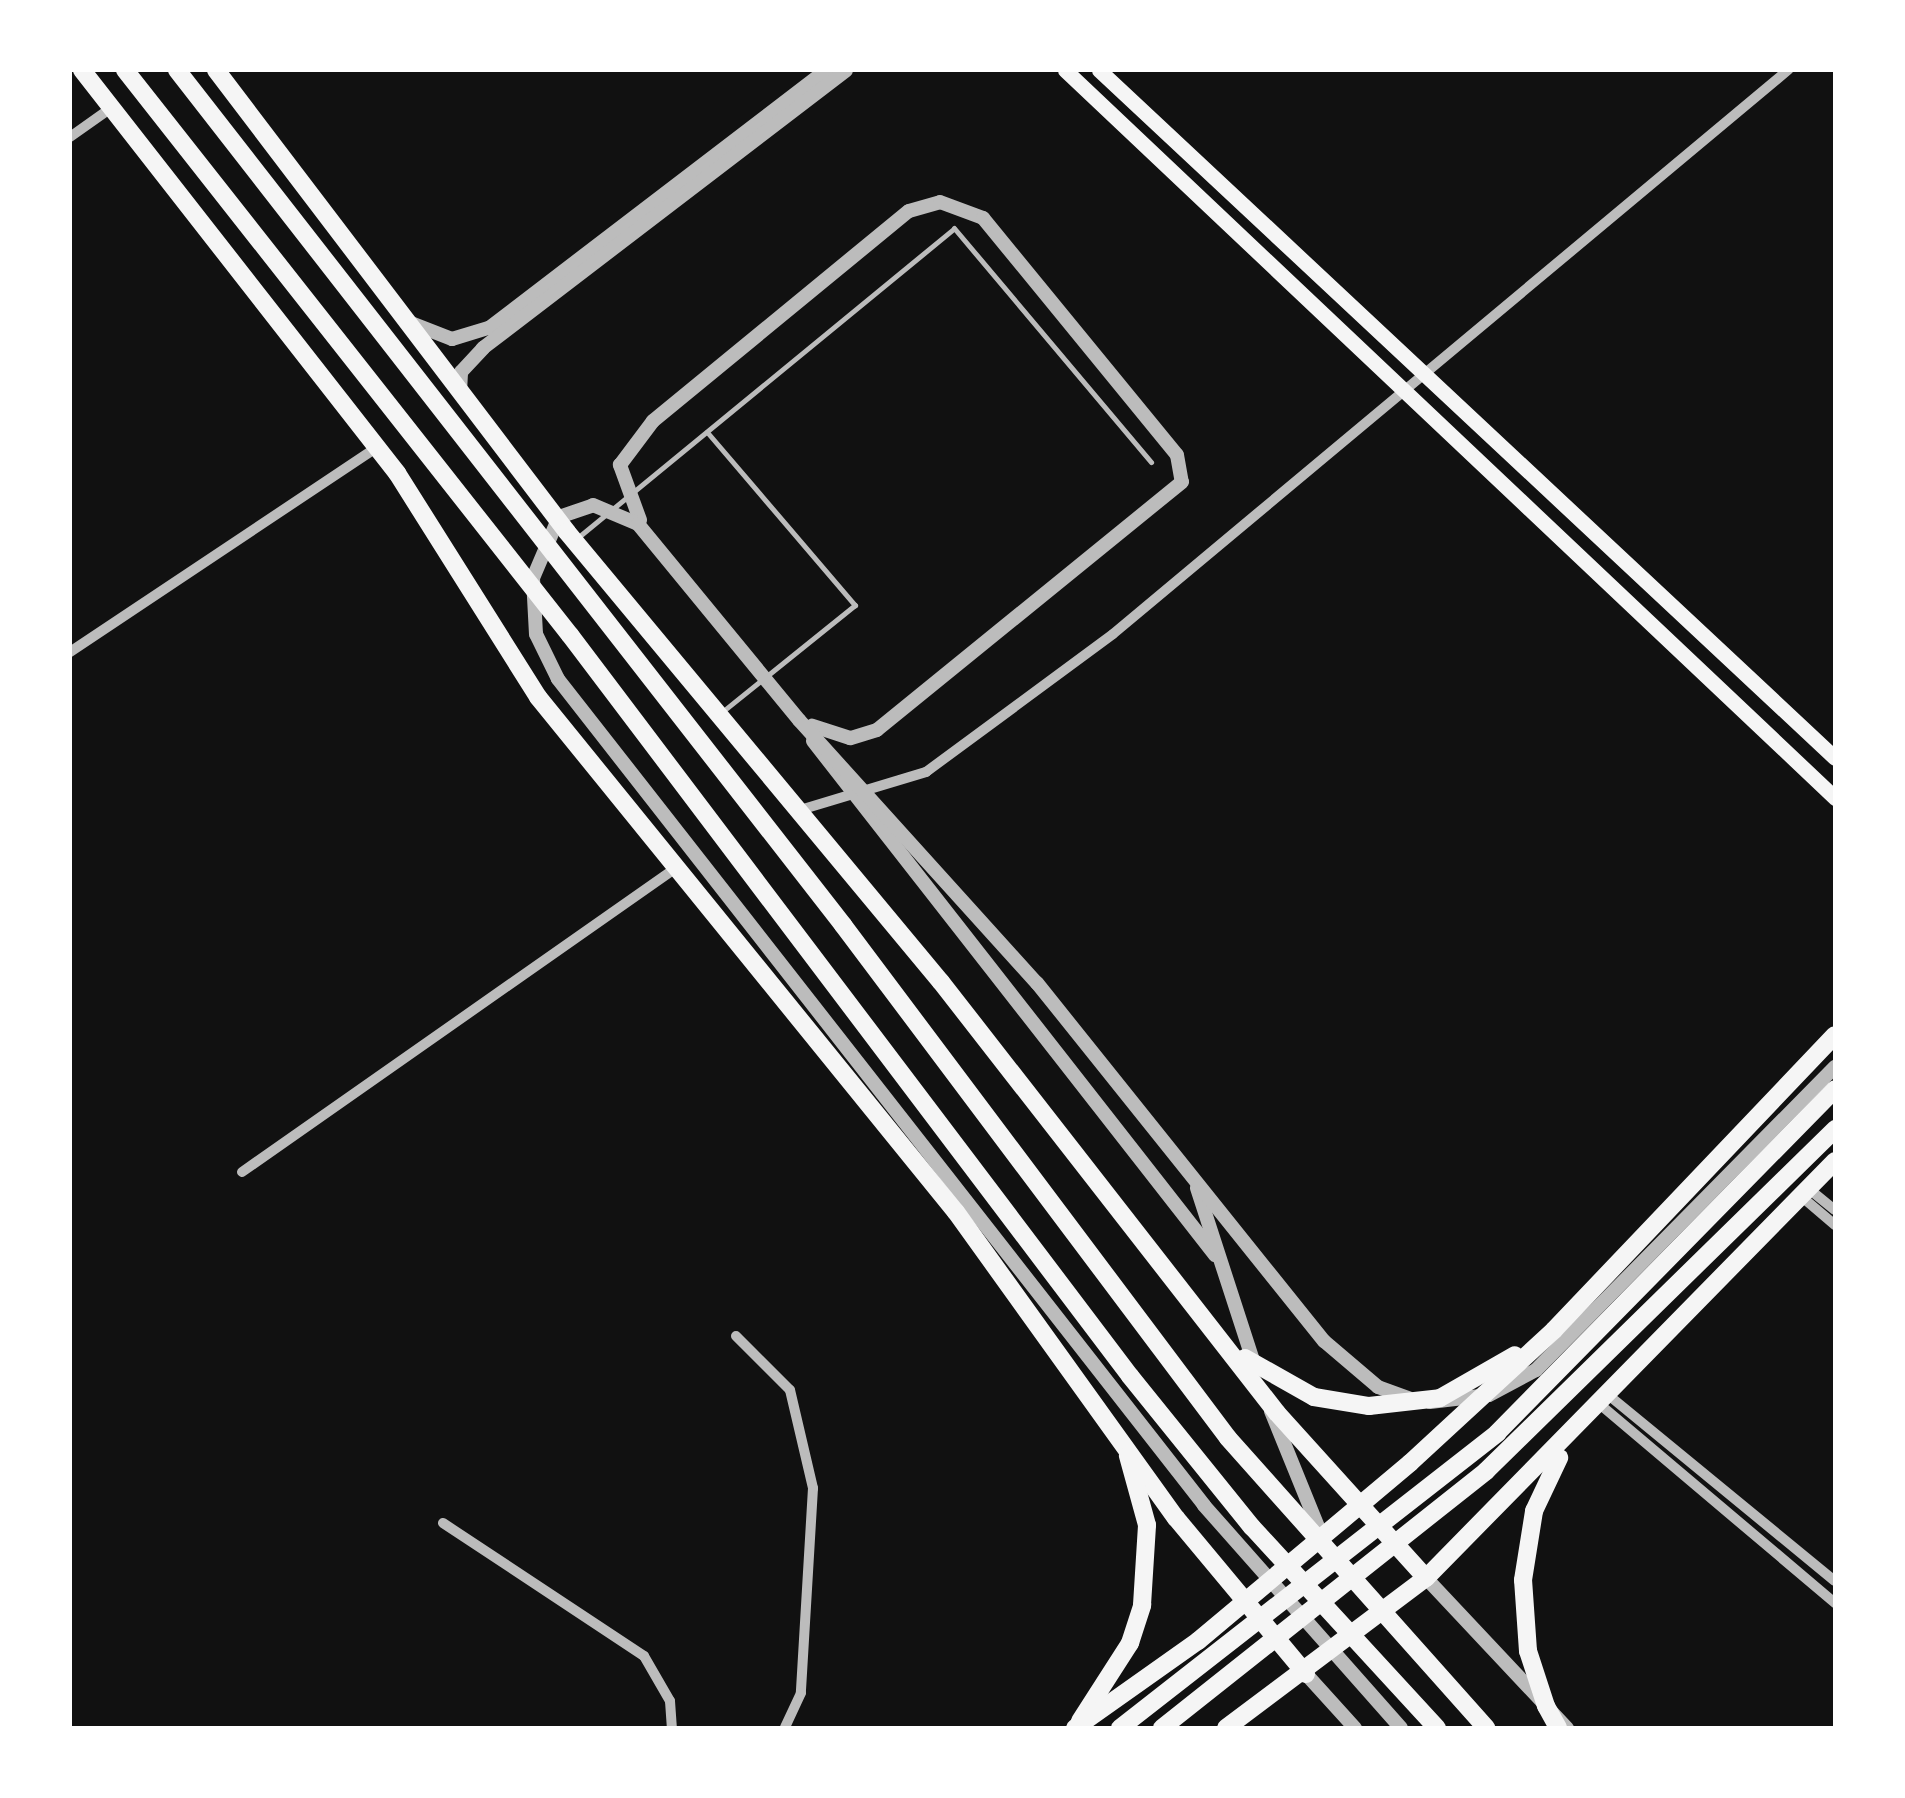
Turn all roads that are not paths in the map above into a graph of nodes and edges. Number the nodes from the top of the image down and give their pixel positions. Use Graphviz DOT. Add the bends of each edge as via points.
graph roads {
  1 [pos="82,70"];
  2 [pos="125,70"];
  3 [pos="177,70"];
  4 [pos="216,70"];
  5 [pos="827,70"];
  6 [pos="846,70"];
  7 [pos="1065,70"];
  8 [pos="1098,70"];
  9 [pos="1788,70"];
  10 [pos="112,108"];
  11 [pos="70,137"];
  12 [pos="408,321"];
  13 [pos="1430,370"];
  14 [pos="1408,386"];
  15 [pos="460,393"];
  16 [pos="707,432"];
  17 [pos="376,447"];
  18 [pos="1151,462"];
  19 [pos="651,538"];
  20 [pos="574,540"];
  21 [pos="70,652"];
  22 [pos="716,716"];
  23 [pos="799,720"];
  24 [pos="1835,758"];
  25 [pos="1835,798"];
  26 [pos="800,810"];
  27 [pos="674,870"];
  28 [pos="1835,1035"];
  29 [pos="1835,1067"];
  30 [pos="1835,1089"];
  31 [pos="1835,1129"];
  32 [pos="1835,1161"];
  33 [pos="242,1172"];
  34 [pos="1195,1179"];
  35 [pos="1806,1193"];
  36 [pos="1835,1210"];
  37 [pos="1835,1225"];
  38 [pos="1216,1256"];
  39 [pos="1554,1330"];
  40 [pos="1215,1331"];
  41 [pos="736,1336"];
  42 [pos="1608,1402"];
  43 [pos="1120,1432"];
  44 [pos="1577,1434"];
  45 [pos="1360,1505"];
  46 [pos="443,1523"];
  47 [pos="1426,1578"];
  48 [pos="1835,1581"];
  49 [pos="1353,1586"];
  50 [pos="1244,1603"];
  51 [pos="1835,1603"];
  52 [pos="1306,1674"];
  53 [pos="1546,1706"];
  54 [pos="672,1728"];
  55 [pos="784,1728"];
  56 [pos="1075,1728"];
  57 [pos="1120,1728"];
  58 [pos="1162,1728"];
  59 [pos="1226,1728"];
  60 [pos="1355,1728"];
  61 [pos="1401,1728"];
  62 [pos="1438,1728"];
  63 [pos="1486,1728"];
  64 [pos="1558,1728"];
  65 [pos="1567,1728"];
  1 -- 10 [label="main road"];
  2 -- 62 [label="main road" via="570,636 1240,1512"];
  3 -- 49 [label="main road" via="843,925 963,1094"];
  4 -- 12 [label="main road"];
  5 -- 12 [label="street" via="489,328 452,339"];
  6 -- 15 [label="street" via="474,355"];
  7 -- 14 [label="main road"];
  8 -- 13 [label="main road"];
  9 -- 13 [label="street"];
  10 -- 11 [label="street"];
  10 -- 17 [label="main road"];
  12 -- 15 [label="main road"];
  13 -- 14 [label="street"];
  13 -- 24 [label="main road"];
  14 -- 25 [label="main road"];
  14 -- 26 [label="street" via="1126,623 926,772"];
  15 -- 20 [label="main road"];
  16 -- 18 [label="lane" via="954,228"];
  16 -- 20 [label="lane"];
  16 -- 22 [label="lane" via="855,605"];
  17 -- 21 [label="street"];
  17 -- 27 [label="main road" via="506,653"];
  19 -- 23 [label="street"];
  19 -- 23 [label="street" via="620,465 653,422 909,211 956,204 983,218 1176,455 1182,482 877,730 836,737"];
  19 -- 61 [label="street" via="628,514 593,505 550,526 536,559 533,612 558,679 1204,1505"];
  20 -- 22 [label="main road"];
  22 -- 26 [label="main road"];
  23 -- 34 [label="street" via="1036,983"];
  23 -- 38 [label="street"];
  26 -- 40 [label="main road"];
  27 -- 33 [label="street"];
  27 -- 43 [label="main road" via="924,1172"];
  28 -- 39 [label="main road"];
  29 -- 34 [label="street" via="1562,1347 1510,1386 1470,1400 1394,1395 1350,1368"];
  30 -- 57 [label="main road" via="1496,1432"];
  31 -- 58 [label="main road" via="1486,1471"];
  32 -- 35 [label="main road"];
  34 -- 38 [label="street"];
  35 -- 36 [label="street"];
  35 -- 37 [label="street"];
  35 -- 42 [label="main road"];
  38 -- 49 [label="street" via="1296,1484"];
  39 -- 40 [label="main road" via="1440,1398 1369,1406 1295,1390"];
  39 -- 45 [label="main road"];
  40 -- 45 [label="main road"];
  41 -- 55 [label="street" via="790,1390 813,1488 801,1693"];
  42 -- 44 [label="main road"];
  42 -- 48 [label="street"];
  42 -- 51 [label="street"];
  43 -- 50 [label="main road"];
  43 -- 56 [label="main road" via="1147,1525 1142,1605 1130,1644"];
  44 -- 47 [label="main road"];
  44 -- 53 [label="main road" via="1534,1511 1522,1580 1528,1650"];
  45 -- 47 [label="main road"];
  45 -- 50 [label="main road"];
  46 -- 54 [label="street" via="644,1656 670,1700"];
  47 -- 52 [label="main road"];
  47 -- 53 [label="street"];
  49 -- 63 [label="main road"];
  50 -- 52 [label="main road"];
  50 -- 56 [label="main road"];
  52 -- 59 [label="main road"];
  52 -- 60 [label="street"];
  53 -- 64 [label="main road"];
  53 -- 65 [label="street"];
}
